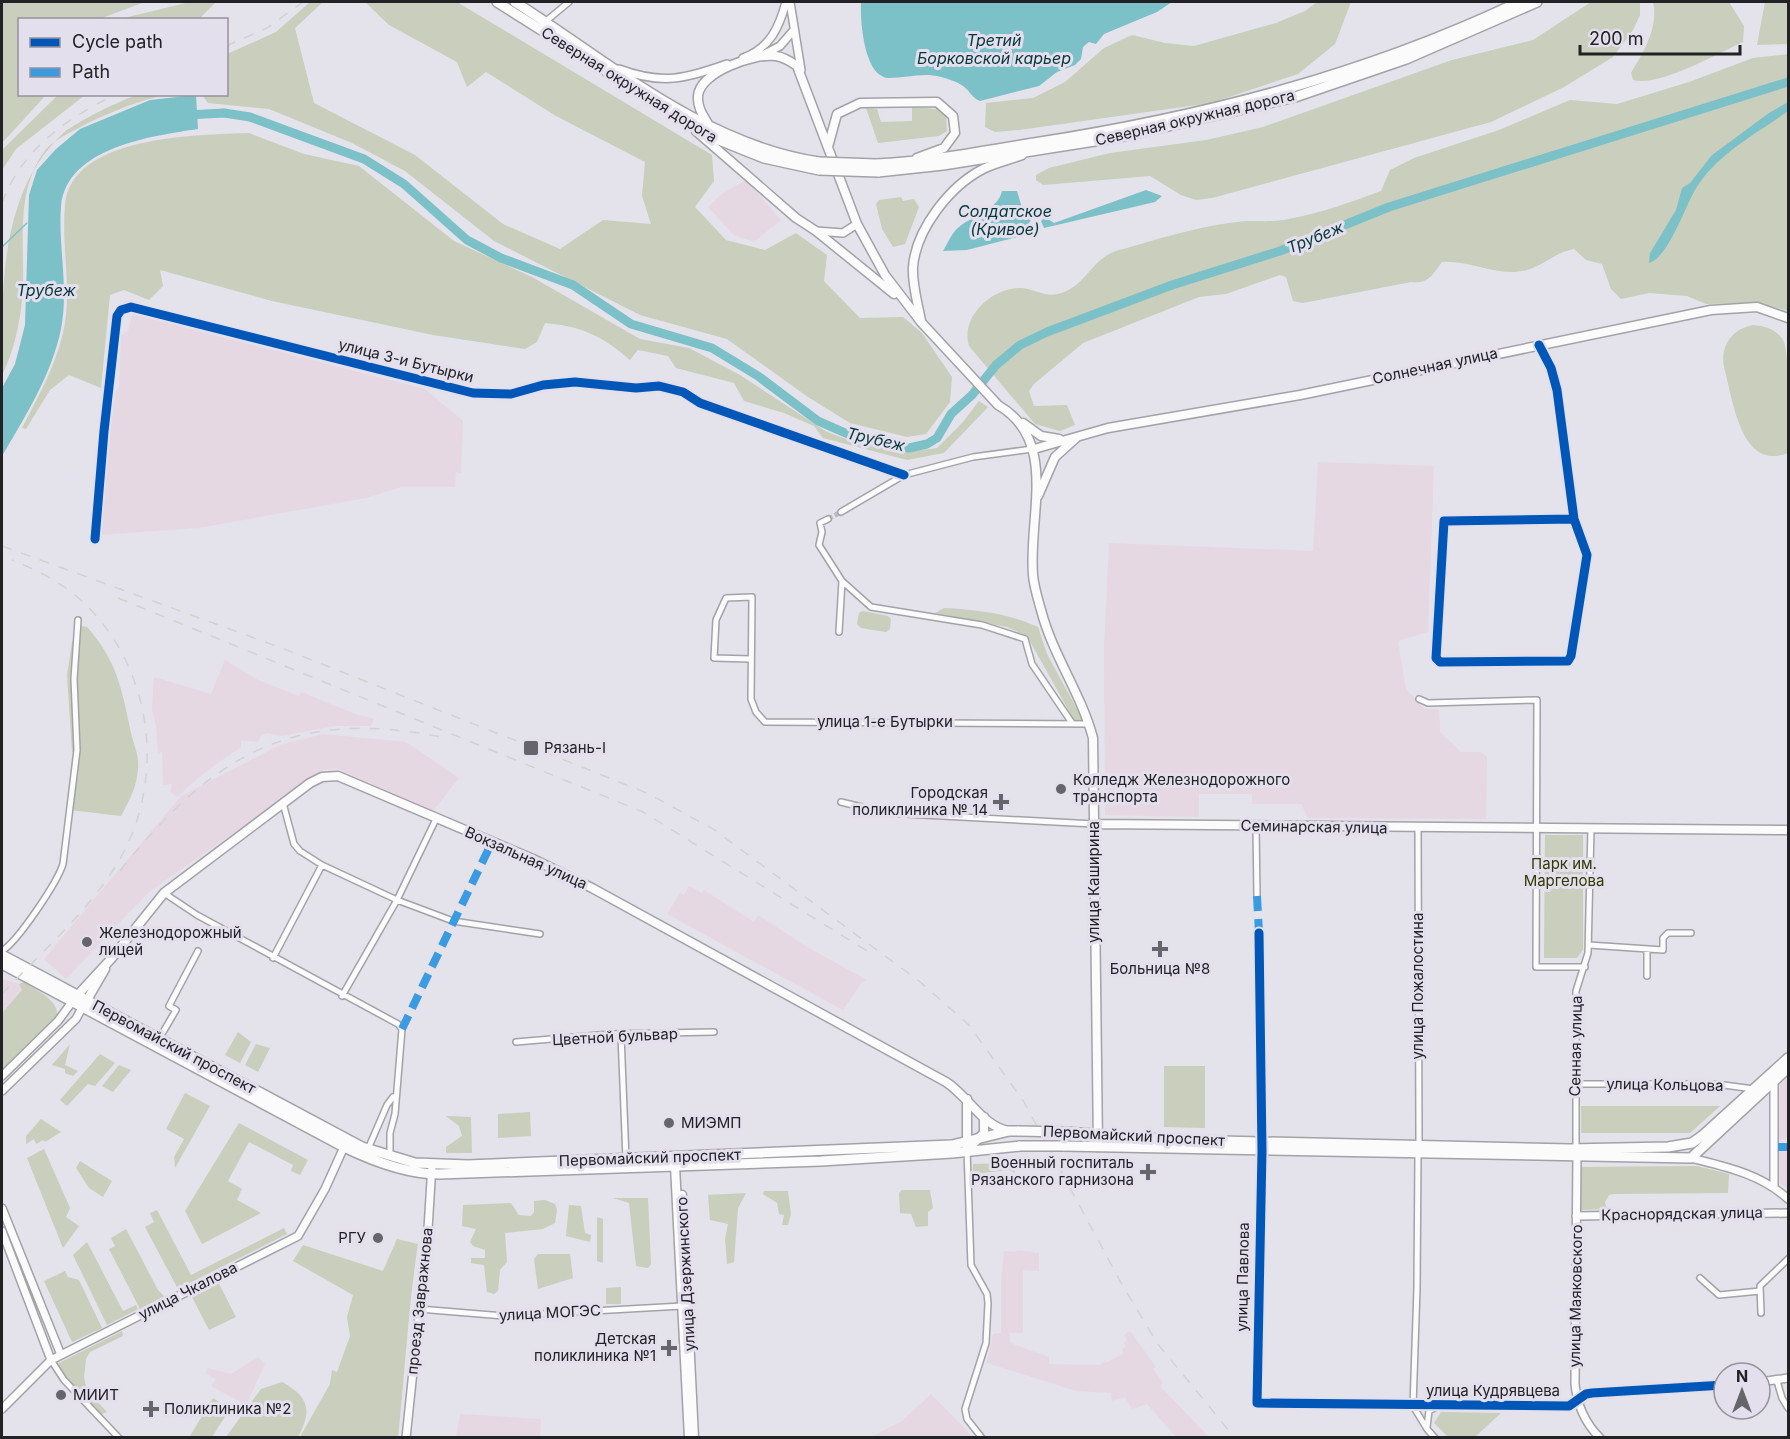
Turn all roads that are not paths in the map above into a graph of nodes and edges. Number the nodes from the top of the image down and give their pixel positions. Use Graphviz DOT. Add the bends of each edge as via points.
graph roads {
  1 [pos="497,2"];
  2 [pos="515,2"];
  3 [pos="569,2"];
  4 [pos="788,2"];
  5 [pos="1519,2"];
  6 [pos="1537,2"];
  7 [pos="546,21"];
  8 [pos="793,31"];
  9 [pos="757,58"];
  10 [pos="614,67"];
  11 [pos="801,73"];
  12 [pos="691,126"];
  13 [pos="710,127"];
  14 [pos="828,148"];
  15 [pos="1029,152"];
  16 [pos="903,162"];
  17 [pos="819,166"];
  18 [pos="877,168"];
  19 [pos="857,224"];
  20 [pos="816,231"];
  21 [pos="902,299"];
  22 [pos="1788,318"];
  23 [pos="921,322"];
  24 [pos="1539,345"];
  25 [pos="1014,414"];
  26 [pos="1079,436"];
  27 [pos="1068,439"];
  28 [pos="1034,449"];
  29 [pos="904,475"];
  30 [pos="1035,505"];
  31 [pos="843,511"];
  32 [pos="828,519"];
  33 [pos="1574,519"];
  34 [pos="95,538"];
  35 [pos="842,581"];
  36 [pos="78,620"];
  37 [pos="839,632"];
  38 [pos="750,659"];
  39 [pos="1419,699"];
  40 [pos="1072,723"];
  41 [pos="1089,724"];
  42 [pos="841,802"];
  43 [pos="283,803"];
  44 [pos="436,819"];
  45 [pos="1094,824"];
  46 [pos="1256,827"];
  47 [pos="1418,828"];
  48 [pos="1538,828"];
  49 [pos="1591,828"];
  50 [pos="1788,830"];
  51 [pos="322,865"];
  52 [pos="164,892"];
  53 [pos="1257,896"];
  54 [pos="397,900"];
  55 [pos="1259,933"];
  56 [pos="1690,933"];
  57 [pos="540,934"];
  58 [pos="1589,945"];
  59 [pos="1647,949"];
  60 [pos="198,951"];
  61 [pos="2,953"];
  62 [pos="273,958"];
  63 [pos="111,959"];
  64 [pos="2,964"];
  65 [pos="1585,967"];
  66 [pos="1647,976"];
  67 [pos="342,996"];
  68 [pos="75,998"];
  69 [pos="84,1003"];
  70 [pos="714,1032"];
  71 [pos="621,1035"];
  72 [pos="159,1039"];
  73 [pos="516,1042"];
  74 [pos="1788,1058"];
  75 [pos="1788,1068"];
  76 [pos="2,1077"];
  77 [pos="1774,1082"];
  78 [pos="1576,1084"];
  79 [pos="1755,1089"];
  80 [pos="2,1091"];
  81 [pos="394,1096"];
  82 [pos="967,1098"];
  83 [pos="982,1115"];
  84 [pos="968,1116"];
  85 [pos="1009,1131"];
  86 [pos="1098,1135"];
  87 [pos="981,1138"];
  88 [pos="968,1146"];
  89 [pos="1262,1146"];
  90 [pos="344,1147"];
  91 [pos="1098,1147"];
  92 [pos="368,1149"];
  93 [pos="1418,1149"];
  94 [pos="1577,1152"];
  95 [pos="390,1157"];
  96 [pos="1692,1158"];
  97 [pos="626,1159"];
  98 [pos="678,1161"];
  99 [pos="432,1170"];
  100 [pos="1774,1186"];
  101 [pos="1788,1198"];
  102 [pos="2,1208"];
  103 [pos="1788,1213"];
  104 [pos="1576,1216"];
  105 [pos="10,1229"];
  106 [pos="2,1231"];
  107 [pos="1788,1259"];
  108 [pos="1700,1278"];
  109 [pos="1760,1291"];
  110 [pos="682,1306"];
  111 [pos="419,1309"];
  112 [pos="1761,1313"];
  113 [pos="61,1355"];
  114 [pos="51,1360"];
  115 [pos="1788,1378"];
  116 [pos="1772,1381"];
  117 [pos="1777,1381"];
  118 [pos="1712,1386"];
  119 [pos="690,1388"];
  120 [pos="1577,1400"];
  121 [pos="1257,1403"];
  122 [pos="1413,1406"];
  123 [pos="1427,1406"];
  124 [pos="1438,1406"];
  125 [pos="1788,1408"];
  126 [pos="2,1409"];
  127 [pos="1420,1418"];
  128 [pos="1427,1429"];
  129 [pos="118,1437"];
  130 [pos="406,1437"];
  131 [pos="689,1437"];
  132 [pos="694,1437"];
  133 [pos="981,1437"];
  134 [pos="1436,1437"];
  135 [pos="1600,1437"];
  1 -- 12 [label="main road, Северная окружная дорога"];
  2 -- 7 [label="main road, Северная окружная дорога"];
  3 -- 7 [label="street"];
  4 -- 8 [label="street"];
  4 -- 10 [label="street" via="770,40 746,57 671,80 640,77"];
  5 -- 16 [label="main road" via="1402,52 1249,100 1118,130"];
  6 -- 15 [label="main road, Северная окружная дорога" via="1406,59 1295,97 1150,131"];
  7 -- 10 [label="main road, Северная окружная дорога"];
  8 -- 9 [label="street" via="780,46"];
  8 -- 11 [label="street"];
  9 -- 11 [label="main road" via="778,56 797,66"];
  9 -- 13 [label="main road" via="716,72 700,87 699,108"];
  10 -- 13 [label="main road, Северная окружная дорога"];
  11 -- 14 [label="main road"];
  12 -- 17 [label="main road, Северная окружная дорога" via="764,158"];
  12 -- 20 [label="main road" via="795,218"];
  13 -- 17 [label="main road, Северная окружная дорога"];
  14 -- 16 [label="main road" via="837,114 852,105 925,101 946,107 955,124 951,142 937,152"];
  14 -- 19 [label="main road"];
  15 -- 18 [label="main road, Северная окружная дорога"];
  15 -- 23 [label="main road" via="973,175 934,214 919,241 913,268"];
  16 -- 18 [label="main road"];
  17 -- 18 [label="main road, Северная окружная дорога, bridge"];
  19 -- 20 [label="street" via="843,233"];
  19 -- 21 [label="main road"];
  20 -- 21 [label="main road"];
  21 -- 23 [label="main road"];
  22 -- 24 [label="main road, Солнечная улица" via="1757,307 1732,307"];
  23 -- 25 [label="main road" via="998,405"];
  24 -- 26 [label="main road, Солнечная улица"];
  24 -- 33 [label="street" via="1557,390"];
  25 -- 27 [label="main road" via="1041,436"];
  25 -- 28 [label="main road"];
  26 -- 27 [label="main road, Солнечная улица"];
  26 -- 30 [label="main road, Солнечная улица" via="1055,457"];
  27 -- 28 [label="main road, Солнечная улица"];
  28 -- 29 [label="street" via="974,457"];
  28 -- 30 [label="main road, улица Каширина"];
  29 -- 31 [label="street"];
  29 -- 34 [label="street, улица 3-и Бутырки" via="659,386 636,388 575,382 511,394 472,393 131,307 117,316"];
  30 -- 41 [label="main road, улица Каширина" via="1035,588 1053,649"];
  32 -- 35 [label="street" via="820,523 819,545"];
  33 -- 33 [label="street" via="1587,555 1568,661 1440,662 1436,658 1444,521"];
  35 -- 37 [label="street"];
  35 -- 40 [label="street" via="871,607 982,625 1025,639 1032,664"];
  36 -- 61 [label="street" via="74,679 77,750 63,864 28,921"];
  38 -- 38 [label="street, улица 1-е Бутырки" via="752,597 726,598 716,620 714,657"];
  38 -- 40 [label="street, улица 1-е Бутырки" via="751,699 765,722"];
  39 -- 48 [label="street" via="1428,703 1538,700"];
  40 -- 41 [label="street, улица 1-е Бутырки"];
  41 -- 45 [label="main road, улица Каширина" via="1093,738"];
  42 -- 45 [label="street, Семинарская улица" via="886,813"];
  43 -- 44 [label="main road, Вокзальная улица" via="316,780 335,776"];
  43 -- 51 [label="street" via="300,851"];
  43 -- 52 [label="main road, Вокзальная улица"];
  44 -- 54 [label="street"];
  44 -- 82 [label="main road, Вокзальная улица" via="533,859 607,896 946,1082"];
  45 -- 46 [label="main road, Семинарская улица"];
  45 -- 86 [label="main road, улица Каширина"];
  46 -- 47 [label="main road, Семинарская улица"];
  46 -- 53 [label="street"];
  47 -- 48 [label="main road, Семинарская улица"];
  47 -- 93 [label="street, улица Пожалостина"];
  48 -- 49 [label="main road, Семинарская улица"];
  48 -- 65 [label="street" via="1536,967"];
  49 -- 50 [label="main road, Семинарская улица"];
  49 -- 58 [label="street, Сенная улица"];
  51 -- 54 [label="street"];
  51 -- 62 [label="street"];
  52 -- 62 [label="street"];
  52 -- 63 [label="main road, Вокзальная улица"];
  54 -- 57 [label="street" via="453,921"];
  54 -- 67 [label="street"];
  55 -- 89 [label="street, улица Павлова"];
  56 -- 59 [label="street" via="1668,933 1663,939 1663,950"];
  58 -- 59 [label="street"];
  58 -- 65 [label="street, Сенная улица"];
  59 -- 66 [label="street"];
  60 -- 72 [label="street" via="169,1006 176,1010"];
  61 -- 68 [label="main road"];
  62 -- 67 [label="street"];
  63 -- 68 [label="main road, Вокзальная улица"];
  63 -- 69 [label="main road, Вокзальная улица"];
  64 -- 68 [label="main road"];
  65 -- 78 [label="street, Сенная улица" via="1576,991"];
  67 -- 81 [label="street" via="402,1029"];
  68 -- 69 [label="main road"];
  68 -- 76 [label="street, Вокзальная улица" via="58,1021"];
  69 -- 72 [label="main road, Первомайский проспект"];
  69 -- 80 [label="street, Вокзальная улица" via="75,1019"];
  69 -- 90 [label="main road, Первомайский проспект"];
  70 -- 71 [label="street, Цветной бульвар"];
  71 -- 73 [label="street, Цветной бульвар"];
  71 -- 97 [label="street"];
  72 -- 92 [label="main road, Первомайский проспект"];
  74 -- 79 [label="main road"];
  75 -- 77 [label="main road"];
  77 -- 96 [label="main road"];
  77 -- 100 [label="street"];
  78 -- 79 [label="street, улица Кольцова" via="1716,1084"];
  78 -- 94 [label="street, Сенная улица"];
  79 -- 94 [label="main road, Первомайский проспект" via="1692,1143"];
  81 -- 92 [label="street"];
  81 -- 95 [label="street"];
  82 -- 83 [label="main road, Вокзальная улица"];
  82 -- 84 [label="main road"];
  83 -- 84 [label="main road" via="973,1112"];
  83 -- 85 [label="main road, Вокзальная улица" via="994,1127"];
  83 -- 87 [label="main road" via="985,1129"];
  84 -- 88 [label="main road"];
  85 -- 86 [label="main road, Первомайский проспект, bridge"];
  85 -- 87 [label="main road, Первомайский проспект"];
  86 -- 89 [label="main road, Первомайский проспект"];
  86 -- 91 [label="main road, улица Каширина"];
  87 -- 88 [label="main road, Первомайский проспект"];
  88 -- 91 [label="main road, Первомайский проспект, bridge"];
  88 -- 98 [label="main road, Первомайский проспект" via="821,1161"];
  88 -- 133 [label="street" via="970,1265 988,1303 986,1343 965,1409 967,1419"];
  89 -- 91 [label="main road, Первомайский проспект"];
  89 -- 93 [label="main road, Первомайский проспект"];
  89 -- 121 [label="street, улица Павлова"];
  90 -- 99 [label="main road, Первомайский проспект" via="392,1166"];
  90 -- 113 [label="street, улица Чкалова" via="296,1237"];
  92 -- 95 [label="main road, Первомайский проспект"];
  93 -- 94 [label="main road, Первомайский проспект"];
  93 -- 122 [label="street, улица Пожалостина"];
  94 -- 96 [label="main road, Первомайский проспект"];
  94 -- 104 [label="street, улица Маяковского"];
  95 -- 99 [label="main road, Первомайский проспект"];
  96 -- 100 [label="street" via="1737,1170"];
  97 -- 98 [label="main road, Первомайский проспект"];
  97 -- 99 [label="main road, Первомайский проспект"];
  98 -- 99 [label="main road, Первомайский проспект"];
  98 -- 110 [label="main road, улица Дзержинского"];
  98 -- 119 [label="main road, улица Дзержинского"];
  99 -- 111 [label="street, проезд Завражнова"];
  100 -- 101 [label="street"];
  102 -- 105 [label="street"];
  103 -- 104 [label="street, Краснорядская улица"];
  104 -- 120 [label="street, улица Маяковского"];
  105 -- 106 [label="street"];
  105 -- 113 [label="street"];
  106 -- 114 [label="street"];
  107 -- 109 [label="street" via="1760,1286"];
  108 -- 109 [label="street" via="1719,1295"];
  109 -- 112 [label="street"];
  110 -- 111 [label="street, улица МОГЭС" via="504,1317"];
  110 -- 119 [label="main road, улица Дзержинского"];
  111 -- 130 [label="street, проезд Завражнова"];
  113 -- 114 [label="street, улица Чкалова"];
  114 -- 126 [label="street, улица Чкалова"];
  114 -- 129 [label="street" via="64,1380"];
  115 -- 117 [label="street"];
  116 -- 117 [label="street"];
  117 -- 125 [label="street"];
  118 -- 120 [label="street, улица Кудрявцева" via="1592,1393"];
  119 -- 131 [label="main road, улица Дзержинского"];
  119 -- 132 [label="main road, улица Дзержинского"];
  120 -- 124 [label="street, улица Кудрявцева" via="1569,1406"];
  120 -- 135 [label="street, улица Маяковского"];
  121 -- 122 [label="street, улица Кудрявцева"];
  122 -- 123 [label="street, улица Кудрявцева"];
  122 -- 127 [label="street"];
  123 -- 124 [label="street, улица Кудрявцева"];
  123 -- 127 [label="street, улица Кудрявцева"];
  124 -- 128 [label="street, улица Кудрявцева" via="1429,1411"];
  127 -- 128 [label="street"];
  128 -- 134 [label="street"];
}
